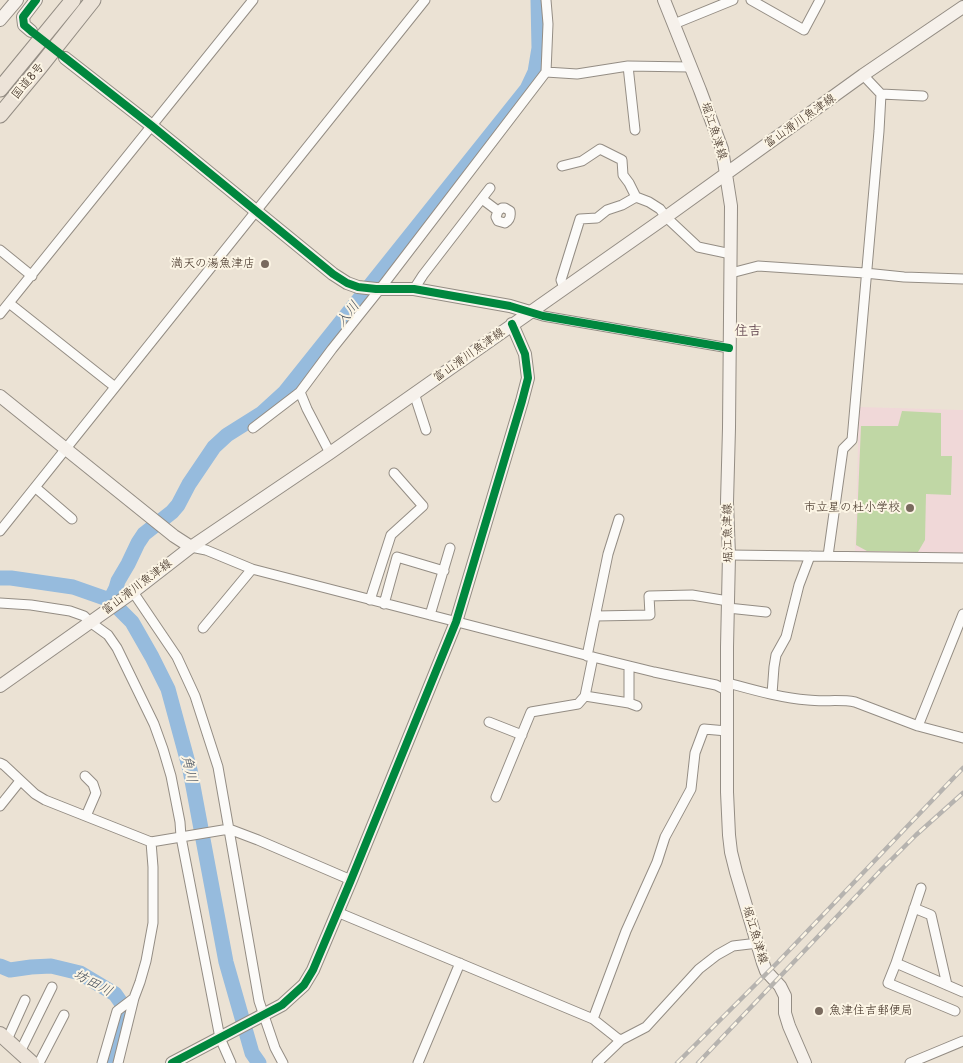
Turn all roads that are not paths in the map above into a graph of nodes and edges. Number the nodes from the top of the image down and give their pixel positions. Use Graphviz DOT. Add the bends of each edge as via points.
graph roads {
  1 [pos="17,0"];
  2 [pos="36,0"];
  3 [pos="72,0"];
  4 [pos="93,0"];
  5 [pos="253,0"];
  6 [pos="425,0"];
  7 [pos="546,0"];
  8 [pos="664,0"];
  9 [pos="733,0"];
  10 [pos="751,0"];
  11 [pos="820,0"];
  12 [pos="963,7"];
  13 [pos="0,20"];
  14 [pos="674,24"];
  15 [pos="31,31"];
  16 [pos="65,58"];
  17 [pos="628,66"];
  18 [pos="690,67"];
  19 [pos="546,72"];
  20 [pos="863,76"];
  21 [pos="0,89"];
  22 [pos="881,94"];
  23 [pos="923,96"];
  24 [pos="0,114"];
  25 [pos="152,126"];
  26 [pos="635,130"];
  27 [pos="562,166"];
  28 [pos="727,174"];
  29 [pos="490,188"];
  30 [pos="636,197"];
  31 [pos="482,199"];
  32 [pos="498,211"];
  33 [pos="256,212"];
  34 [pos="666,216"];
  35 [pos="0,250"];
  36 [pos="731,254"];
  37 [pos="731,273"];
  38 [pos="866,273"];
  39 [pos="32,276"];
  40 [pos="963,279"];
  41 [pos="564,288"];
  42 [pos="378,289"];
  43 [pos="414,289"];
  44 [pos="9,303"];
  45 [pos="530,312"];
  46 [pos="0,314"];
  47 [pos="512,324"];
  48 [pos="729,348"];
  49 [pos="115,387"];
  50 [pos="300,392"];
  51 [pos="414,393"];
  52 [pos="0,396"];
  53 [pos="253,428"];
  54 [pos="426,430"];
  55 [pos="66,448"];
  56 [pos="330,453"];
  57 [pos="394,473"];
  58 [pos="36,488"];
  59 [pos="72,519"];
  60 [pos="619,520"];
  61 [pos="0,531"];
  62 [pos="191,547"];
  63 [pos="450,548"];
  64 [pos="729,555"];
  65 [pos="810,556"];
  66 [pos="828,556"];
  67 [pos="963,558"];
  68 [pos="252,569"];
  69 [pos="444,570"];
  70 [pos="130,594"];
  71 [pos="370,600"];
  72 [pos="0,603"];
  73 [pos="384,604"];
  74 [pos="728,604"];
  75 [pos="766,612"];
  76 [pos="963,614"];
  77 [pos="430,615"];
  78 [pos="596,616"];
  79 [pos="92,621"];
  80 [pos="456,622"];
  81 [pos="203,628"];
  82 [pos="590,657"];
  83 [pos="629,666"];
  84 [pos="0,686"];
  85 [pos="728,687"];
  86 [pos="772,694"];
  87 [pos="585,696"];
  88 [pos="488,722"];
  89 [pos="918,726"];
  90 [pos="727,731"];
  91 [pos="522,735"];
  92 [pos="963,738"];
  93 [pos="0,763"];
  94 [pos="85,776"];
  95 [pos="20,781"];
  96 [pos="496,797"];
  97 [pos="0,806"];
  98 [pos="86,816"];
  99 [pos="226,829"];
  100 [pos="182,837"];
  101 [pos="151,842"];
  102 [pos="351,880"];
  103 [pos="921,888"];
  104 [pos="914,908"];
  105 [pos="337,912"];
  106 [pos="758,943"];
  107 [pos="460,963"];
  108 [pos="896,963"];
  109 [pos="947,985"];
  110 [pos="52,987"];
  111 [pos="963,992"];
  112 [pos="134,998"];
  113 [pos="25,1000"];
  114 [pos="955,1011"];
  115 [pos="64,1015"];
  116 [pos="262,1015"];
  117 [pos="593,1019"];
  118 [pos="3,1037"];
  119 [pos="221,1037"];
  120 [pos="622,1040"];
  121 [pos="963,1041"];
  122 [pos="20,1052"];
  123 [pos="32,1063"];
  124 [pos="39,1063"];
  125 [pos="102,1063"];
  126 [pos="118,1063"];
  127 [pos="172,1063"];
  128 [pos="231,1063"];
  129 [pos="284,1063"];
  130 [pos="418,1063"];
  131 [pos="597,1063"];
  132 [pos="805,1063"];
  133 [pos="910,1063"];
  1 -- 13 [label="main road"];
  2 -- 15 [label="main road" via="23,17 24,24"];
  3 -- 21 [label="highway, 国道8号"];
  4 -- 24 [label="highway, 国道8号"];
  5 -- 25 [label="street"];
  6 -- 33 [label="street"];
  7 -- 19 [label="street"];
  8 -- 14 [label="main road, 堀江魚津線"];
  9 -- 14 [label="street"];
  10 -- 11 [label="street" via="804,30"];
  12 -- 20 [label="main road, 富山滑川魚津線"];
  14 -- 18 [label="main road, 堀江魚津線"];
  16 -- 25 [label="main road"];
  17 -- 18 [label="street"];
  17 -- 19 [label="street" via="577,74"];
  17 -- 26 [label="street"];
  18 -- 28 [label="main road, 堀江魚津線" via="722,149"];
  19 -- 42 [label="street"];
  20 -- 22 [label="street"];
  20 -- 28 [label="main road, 富山滑川魚津線"];
  22 -- 23 [label="street"];
  22 -- 38 [label="street"];
  25 -- 33 [label="main road"];
  25 -- 39 [label="street"];
  27 -- 30 [label="street" via="582,162 600,149 622,160 623,175"];
  28 -- 34 [label="main road, 富山滑川魚津線"];
  28 -- 36 [label="main road, 堀江魚津線"];
  29 -- 31 [label="street"];
  30 -- 34 [label="street" via="660,208"];
  30 -- 41 [label="street" via="606,210 597,218 580,219 561,280"];
  31 -- 32 [label="street"];
  31 -- 43 [label="street"];
  33 -- 42 [label="main road" via="347,284"];
  33 -- 49 [label="street"];
  34 -- 36 [label="street" via="698,247"];
  34 -- 41 [label="main road, 富山滑川魚津線"];
  35 -- 39 [label="street"];
  36 -- 37 [label="main road, 堀江魚津線"];
  37 -- 38 [label="street" via="758,266"];
  37 -- 48 [label="main road, 堀江魚津線"];
  38 -- 40 [label="street"];
  38 -- 66 [label="street" via="852,440 843,449"];
  39 -- 44 [label="street"];
  41 -- 45 [label="main road, 富山滑川魚津線"];
  42 -- 43 [label="main road"];
  42 -- 50 [label="street"];
  43 -- 45 [label="main road"];
  44 -- 46 [label="street"];
  44 -- 49 [label="street"];
  45 -- 47 [label="main road, 富山滑川魚津線"];
  45 -- 48 [label="street"];
  47 -- 51 [label="main road, 富山滑川魚津線"];
  47 -- 80 [label="main road" via="525,354 528,378"];
  48 -- 64 [label="main road, 堀江魚津線"];
  49 -- 55 [label="street"];
  50 -- 53 [label="street"];
  50 -- 56 [label="street"];
  51 -- 54 [label="street"];
  51 -- 56 [label="main road, 富山滑川魚津線"];
  52 -- 55 [label="main road"];
  55 -- 58 [label="street"];
  55 -- 62 [label="main road"];
  56 -- 62 [label="main road, 富山滑川魚津線"];
  57 -- 71 [label="street" via="423,506 391,535"];
  58 -- 59 [label="street"];
  58 -- 61 [label="street"];
  60 -- 78 [label="street" via="608,554"];
  62 -- 68 [label="street"];
  62 -- 70 [label="main road, 富山滑川魚津線"];
  63 -- 69 [label="street"];
  64 -- 65 [label="street"];
  64 -- 74 [label="main road, 堀江魚津線"];
  65 -- 66 [label="street"];
  65 -- 86 [label="street" via="786,637 776,655"];
  66 -- 67 [label="street"];
  68 -- 71 [label="street"];
  68 -- 81 [label="street"];
  69 -- 73 [label="street" via="397,557"];
  69 -- 77 [label="street"];
  70 -- 79 [label="main road, 富山滑川魚津線"];
  70 -- 99 [label="street" via="177,657 195,696 218,767"];
  71 -- 73 [label="street"];
  72 -- 79 [label="street" via="70,611"];
  73 -- 77 [label="street"];
  74 -- 75 [label="street"];
  74 -- 78 [label="street" via="692,595 649,596 650,615"];
  74 -- 85 [label="main road, 堀江魚津線"];
  76 -- 89 [label="street"];
  77 -- 80 [label="street"];
  78 -- 82 [label="street"];
  79 -- 84 [label="main road, 富山滑川魚津線"];
  79 -- 100 [label="street" via="108,635 116,648 154,724 171,776"];
  80 -- 82 [label="street"];
  80 -- 102 [label="main road"];
  82 -- 83 [label="street"];
  82 -- 87 [label="street"];
  83 -- 85 [label="street"];
  83 -- 87 [label="street" via="633,704"];
  85 -- 86 [label="street"];
  85 -- 90 [label="main road, 堀江魚津線"];
  86 -- 89 [label="street" via="809,700 846,700"];
  87 -- 91 [label="street" via="578,704 531,712"];
  88 -- 91 [label="street"];
  89 -- 92 [label="street"];
  90 -- 106 [label="main road, 堀江魚津線" via="731,852"];
  90 -- 117 [label="street" via="704,729 695,752 691,789 665,837"];
  91 -- 96 [label="street"];
  93 -- 95 [label="street"];
  94 -- 98 [label="street" via="96,793"];
  95 -- 97 [label="street"];
  95 -- 98 [label="street" via="45,800"];
  98 -- 101 [label="street"];
  99 -- 100 [label="street"];
  99 -- 102 [label="street"];
  99 -- 116 [label="street"];
  100 -- 101 [label="street"];
  100 -- 119 [label="street"];
  101 -- 112 [label="street" via="153,923 146,961"];
  102 -- 105 [label="main road"];
  103 -- 104 [label="street"];
  104 -- 108 [label="street"];
  104 -- 109 [label="street" via="931,916"];
  105 -- 107 [label="street"];
  105 -- 116 [label="main road" via="304,985 282,1005"];
  106 -- 120 [label="street" via="733,946 717,955 699,969 646,1027"];
  106 -- 132 [label="main road, 堀江魚津線" via="766,971 785,996 785,1013"];
  107 -- 117 [label="street"];
  107 -- 130 [label="street"];
  108 -- 109 [label="street"];
  108 -- 114 [label="street" via="888,983"];
  109 -- 111 [label="street"];
  110 -- 122 [label="street"];
  112 -- 125 [label="street" via="117,1011"];
  112 -- 126 [label="street"];
  113 -- 118 [label="street"];
  115 -- 124 [label="street"];
  116 -- 119 [label="main road"];
  116 -- 129 [label="street"];
  117 -- 120 [label="street"];
  118 -- 122 [label="main road"];
  119 -- 127 [label="main road"];
  119 -- 128 [label="street"];
  120 -- 131 [label="street"];
  121 -- 133 [label="street"];
  122 -- 123 [label="main road"];
}
